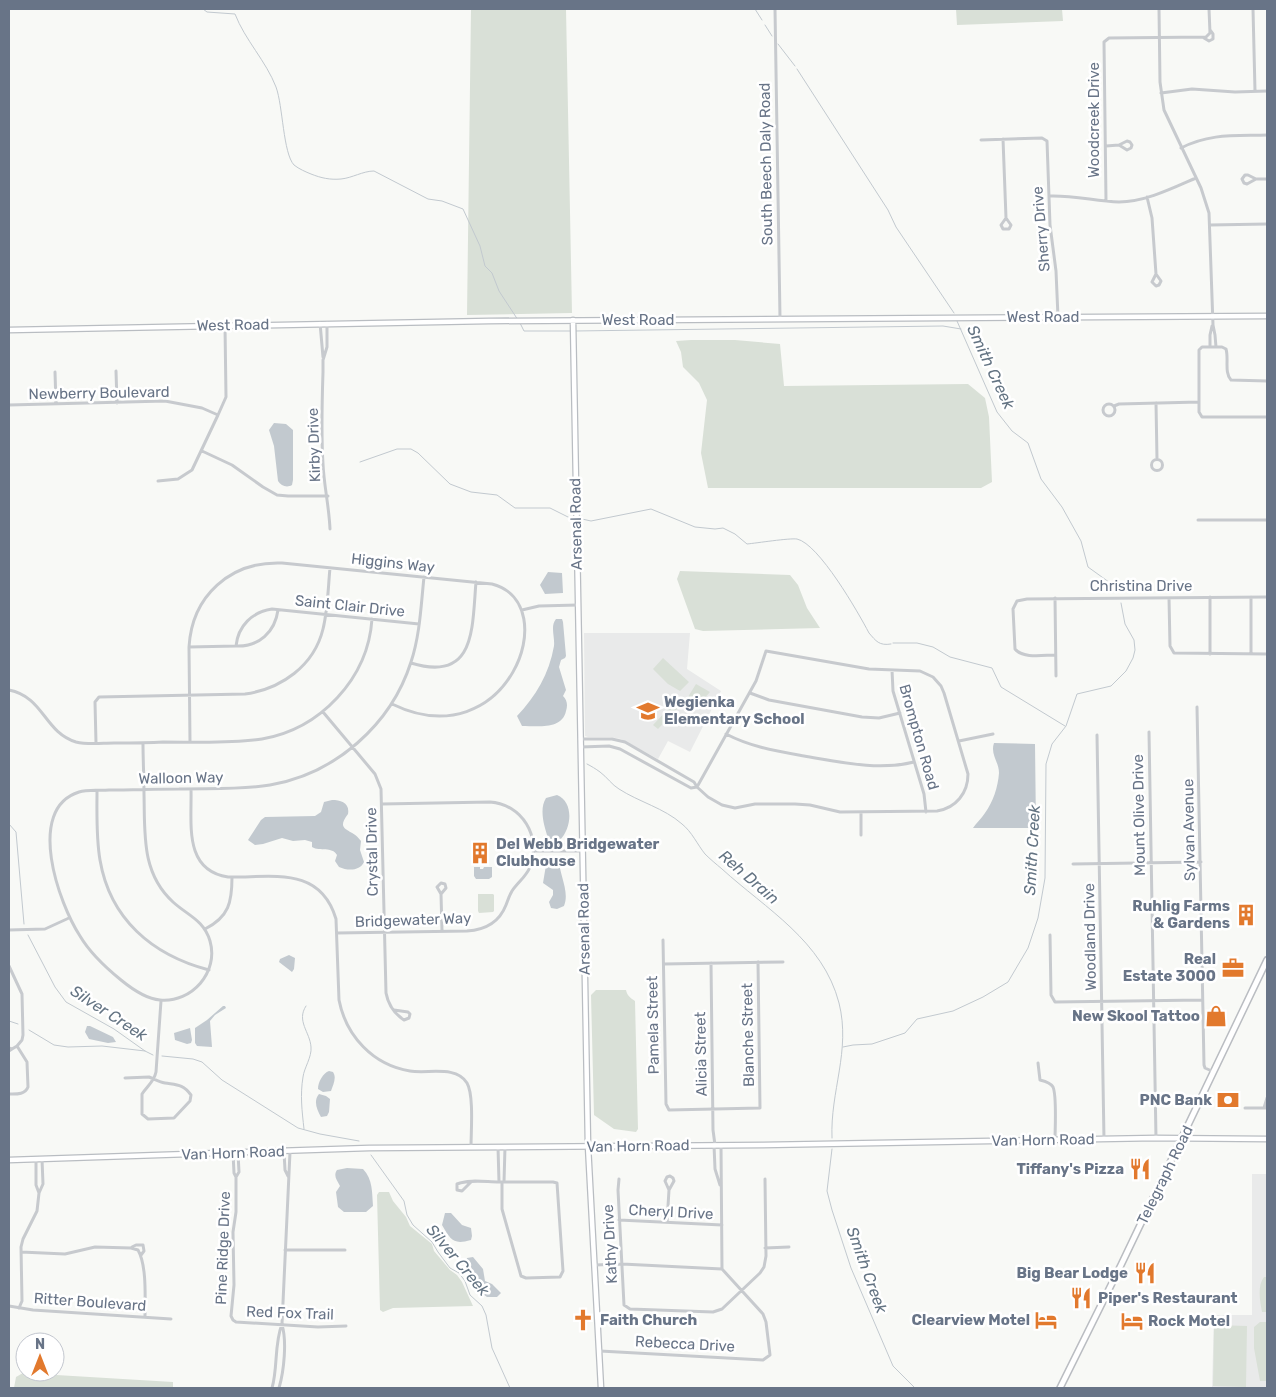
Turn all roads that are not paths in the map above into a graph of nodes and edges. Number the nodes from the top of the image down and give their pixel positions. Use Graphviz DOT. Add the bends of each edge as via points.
graph roads {
  1 [pos="775,9"];
  2 [pos="1159,9"];
  3 [pos="1209,9"];
  4 [pos="1253,9"];
  5 [pos="1210,30"];
  6 [pos="1203,37"];
  7 [pos="1159,38"];
  8 [pos="1255,91"];
  9 [pos="1267,91"];
  10 [pos="1161,93"];
  11 [pos="1267,135"];
  12 [pos="1003,139"];
  13 [pos="981,140"];
  14 [pos="1106,146"];
  15 [pos="1119,146"];
  16 [pos="1181,148"];
  17 [pos="1196,178"];
  18 [pos="1256,179"];
  19 [pos="1267,179"];
  20 [pos="1049,196"];
  21 [pos="1147,197"];
  22 [pos="1106,201"];
  23 [pos="1006,218"];
  24 [pos="1267,224"];
  25 [pos="1210,225"];
  26 [pos="1156,274"];
  27 [pos="1212,316"];
  28 [pos="1267,316"];
  29 [pos="1058,317"];
  30 [pos="780,318"];
  31 [pos="573,320"];
  32 [pos="320,323"];
  33 [pos="327,323"];
  34 [pos="1213,325"];
  35 [pos="225,326"];
  36 [pos="9,330"];
  37 [pos="1210,347"];
  38 [pos="1216,347"];
  39 [pos="323,360"];
  40 [pos="116,371"];
  41 [pos="55,372"];
  42 [pos="1267,382"];
  43 [pos="1199,402"];
  44 [pos="116,403"];
  45 [pos="1156,403"];
  46 [pos="56,404"];
  47 [pos="9,405"];
  48 [pos="1114,406"];
  49 [pos="218,415"];
  50 [pos="1267,417"];
  51 [pos="202,451"];
  52 [pos="1157,459"];
  53 [pos="158,481"];
  54 [pos="328,496"];
  55 [pos="1198,520"];
  56 [pos="1267,520"];
  57 [pos="330,529"];
  58 [pos="330,568"];
  59 [pos="424,577"];
  60 [pos="476,582"];
  61 [pos="1210,597"];
  62 [pos="1251,597"];
  63 [pos="1267,597"];
  64 [pos="1055,598"];
  65 [pos="1169,598"];
  66 [pos="578,605"];
  67 [pos="278,610"];
  68 [pos="522,610"];
  69 [pos="325,614"];
  70 [pos="372,619"];
  71 [pos="419,624"];
  72 [pos="236,646"];
  73 [pos="189,647"];
  74 [pos="1210,654"];
  75 [pos="1251,654"];
  76 [pos="1267,654"];
  77 [pos="1055,655"];
  78 [pos="411,663"];
  79 [pos="892,670"];
  80 [pos="1056,676"];
  81 [pos="9,690"];
  82 [pos="750,693"];
  83 [pos="189,694"];
  84 [pos="392,704"];
  85 [pos="1197,707"];
  86 [pos="323,712"];
  87 [pos="900,713"];
  88 [pos="1149,732"];
  89 [pos="726,734"];
  90 [pos="993,734"];
  91 [pos="1097,735"];
  92 [pos="580,739"];
  93 [pos="959,741"];
  94 [pos="190,742"];
  95 [pos="96,743"];
  96 [pos="143,743"];
  97 [pos="581,746"];
  98 [pos="353,748"];
  99 [pos="639,750"];
  100 [pos="635,756"];
  101 [pos="914,762"];
  102 [pos="668,767"];
  103 [pos="665,773"];
  104 [pos="697,787"];
  105 [pos="191,789"];
  106 [pos="144,790"];
  107 [pos="97,791"];
  108 [pos="382,804"];
  109 [pos="861,812"];
  110 [pos="926,812"];
  111 [pos="861,835"];
  112 [pos="583,844"];
  113 [pos="534,845"];
  114 [pos="583,850"];
  115 [pos="534,851"];
  116 [pos="1201,862"];
  117 [pos="1151,863"];
  118 [pos="1073,864"];
  119 [pos="1100,864"];
  120 [pos="232,877"];
  121 [pos="441,894"];
  122 [pos="69,918"];
  123 [pos="205,929"];
  124 [pos="9,930"];
  125 [pos="442,931"];
  126 [pos="384,932"];
  127 [pos="337,933"];
  128 [pos="1050,935"];
  129 [pos="663,940"];
  130 [pos="1267,960"];
  131 [pos="758,962"];
  132 [pos="783,962"];
  133 [pos="711,963"];
  134 [pos="663,964"];
  135 [pos="9,966"];
  136 [pos="209,970"];
  137 [pos="161,1000"];
  138 [pos="1202,1000"];
  139 [pos="1154,1001"];
  140 [pos="1102,1002"];
  141 [pos="394,1010"];
  142 [pos="16,1046"];
  143 [pos="10,1049"];
  144 [pos="1038,1063"];
  145 [pos="1214,1072"];
  146 [pos="125,1078"];
  147 [pos="154,1079"];
  148 [pos="9,1094"];
  149 [pos="1267,1098"];
  150 [pos="1245,1108"];
  151 [pos="1265,1108"];
  152 [pos="713,1110"];
  153 [pos="1156,1138"];
  154 [pos="1182,1138"];
  155 [pos="1104,1139"];
  156 [pos="1267,1139"];
  157 [pos="1055,1140"];
  158 [pos="717,1145"];
  159 [pos="588,1146"];
  160 [pos="498,1147"];
  161 [pos="505,1147"];
  162 [pos="471,1148"];
  163 [pos="287,1152"];
  164 [pos="236,1153"];
  165 [pos="36,1159"];
  166 [pos="42,1159"];
  167 [pos="9,1160"];
  168 [pos="619,1179"];
  169 [pos="765,1179"];
  170 [pos="471,1182"];
  171 [pos="501,1182"];
  172 [pos="720,1186"];
  173 [pos="669,1190"];
  174 [pos="39,1193"];
  175 [pos="620,1220"];
  176 [pos="667,1222"];
  177 [pos="722,1226"];
  178 [pos="789,1247"];
  179 [pos="132,1248"];
  180 [pos="765,1248"];
  181 [pos="285,1250"];
  182 [pos="345,1250"];
  183 [pos="21,1252"];
  184 [pos="141,1255"];
  185 [pos="622,1264"];
  186 [pos="595,1265"];
  187 [pos="722,1269"];
  188 [pos="742,1290"];
  189 [pos="9,1306"];
  190 [pos="19,1308"];
  191 [pos="145,1317"];
  192 [pos="171,1319"];
  193 [pos="232,1320"];
  194 [pos="282,1324"];
  195 [pos="346,1326"];
  196 [pos="600,1351"];
  197 [pos="272,1388"];
  198 [pos="279,1388"];
  199 [pos="601,1388"];
  200 [pos="1060,1388"];
  1 -- 30 [label="street, South Beech Daly Road"];
  2 -- 7 [label="street"];
  3 -- 5 [label="street"];
  4 -- 8 [label="street"];
  5 -- 6 [label="street"];
  5 -- 6 [label="street" via="1214,34 1213,39 1209,41"];
  6 -- 7 [label="street"];
  7 -- 10 [label="street"];
  7 -- 14 [label="street, Woodcreek Drive" via="1105,40"];
  8 -- 9 [label="street"];
  8 -- 10 [label="street" via="1190,89"];
  10 -- 16 [label="street" via="1166,116"];
  11 -- 16 [label="street" via="1209,137"];
  12 -- 13 [label="street"];
  12 -- 20 [label="street, Sherry Drive" via="1046,140"];
  12 -- 23 [label="street"];
  14 -- 15 [label="street"];
  14 -- 22 [label="street, Woodcreek Drive"];
  16 -- 17 [label="street"];
  17 -- 21 [label="street"];
  17 -- 25 [label="street" via="1206,201"];
  18 -- 19 [label="street"];
  20 -- 22 [label="street"];
  20 -- 29 [label="street, Sherry Drive"];
  21 -- 22 [label="street"];
  21 -- 26 [label="street" via="1152,218"];
  24 -- 25 [label="street"];
  25 -- 27 [label="street"];
  27 -- 28 [label="street, West Road"];
  27 -- 29 [label="street, West Road"];
  27 -- 34 [label="street"];
  29 -- 30 [label="street, West Road"];
  30 -- 31 [label="street, West Road"];
  31 -- 33 [label="street, West Road"];
  31 -- 66 [label="street, Arsenal Road"];
  32 -- 33 [label="street, West Road"];
  32 -- 35 [label="street, West Road"];
  32 -- 39 [label="street, Kirby Drive"];
  33 -- 39 [label="street, Kirby Drive" via="327,347"];
  34 -- 37 [label="street"];
  34 -- 38 [label="street"];
  35 -- 36 [label="street, West Road"];
  35 -- 49 [label="street" via="226,398"];
  37 -- 38 [label="street"];
  37 -- 43 [label="street" via="1201,348 1198,352"];
  38 -- 42 [label="street" via="1227,350 1230,380"];
  39 -- 54 [label="street, Kirby Drive" via="323,465"];
  40 -- 44 [label="street"];
  41 -- 46 [label="street"];
  43 -- 45 [label="street"];
  43 -- 50 [label="street" via="1203,417"];
  44 -- 46 [label="street, Newberry Boulevard"];
  44 -- 49 [label="street, Newberry Boulevard" via="165,401 202,408"];
  45 -- 48 [label="street"];
  45 -- 52 [label="street"];
  46 -- 47 [label="street, Newberry Boulevard"];
  49 -- 51 [label="street"];
  51 -- 53 [label="street" via="194,467 184,476"];
  51 -- 54 [label="street" via="232,465 277,494"];
  54 -- 57 [label="street, Kirby Drive"];
  55 -- 56 [label="street"];
  58 -- 59 [label="street, Higgins Way"];
  58 -- 69 [label="street"];
  58 -- 73 [label="street, Higgins Way" via="262,563 231,575 214,587 200,606 192,624"];
  59 -- 60 [label="street, Higgins Way"];
  59 -- 71 [label="street, Walloon Way"];
  60 -- 68 [label="street, Higgins Way" via="504,589 514,596"];
  60 -- 78 [label="street" via="471,637 464,652 441,667"];
  61 -- 62 [label="street, Christina Drive"];
  61 -- 65 [label="street, Christina Drive"];
  61 -- 74 [label="street"];
  62 -- 63 [label="street, Christina Drive"];
  62 -- 75 [label="street"];
  64 -- 65 [label="street, Christina Drive"];
  64 -- 77 [label="street"];
  64 -- 77 [label="street, Christina Drive" via="1022,599 1013,609 1017,652"];
  65 -- 74 [label="street" via="1170,646 1173,652"];
  66 -- 68 [label="street" via="538,606"];
  66 -- 92 [label="street, Arsenal Road"];
  67 -- 69 [label="street, Saint Clair Drive"];
  67 -- 72 [label="street, Saint Clair Drive" via="264,611 251,618 239,632"];
  67 -- 72 [label="street, Saint Clair Drive" via="275,624 265,637 250,645"];
  68 -- 84 [label="street" via="524,639 518,660 508,680 489,700 469,711 444,717 418,714"];
  69 -- 70 [label="street, Saint Clair Drive"];
  69 -- 83 [label="street" via="312,654 283,682 249,693"];
  70 -- 71 [label="street, Saint Clair Drive"];
  70 -- 86 [label="street" via="359,665 344,689"];
  71 -- 78 [label="street, Walloon Way"];
  72 -- 73 [label="street, Saint Clair Drive"];
  73 -- 83 [label="street, Higgins Way"];
  74 -- 75 [label="street"];
  75 -- 76 [label="street"];
  77 -- 80 [label="street"];
  78 -- 84 [label="street, Walloon Way"];
  79 -- 82 [label="street" via="766,652"];
  79 -- 87 [label="street, Brompton Road" via="892,687"];
  79 -- 93 [label="street" via="920,671 936,680 944,693"];
  81 -- 95 [label="street" via="32,700 65,737"];
  82 -- 87 [label="street" via="768,700 862,717 879,718"];
  82 -- 89 [label="street"];
  83 -- 94 [label="street, Higgins Way"];
  83 -- 95 [label="street" via="100,696 95,702"];
  84 -- 98 [label="street, Walloon Way"];
  85 -- 116 [label="street, Sylvan Avenue"];
  86 -- 94 [label="street" via="300,726 270,737"];
  86 -- 98 [label="street, Crystal Drive"];
  87 -- 101 [label="street, Brompton Road"];
  88 -- 117 [label="street, Mount Olive Drive"];
  89 -- 101 [label="street" via="758,747 846,764 901,765"];
  89 -- 104 [label="street"];
  90 -- 93 [label="street"];
  91 -- 119 [label="street, Woodland Drive"];
  92 -- 97 [label="street, Arsenal Road"];
  92 -- 99 [label="street" via="612,739"];
  93 -- 110 [label="street" via="968,771 965,789 950,807"];
  94 -- 96 [label="street"];
  95 -- 96 [label="street"];
  96 -- 106 [label="street"];
  97 -- 100 [label="street" via="612,747"];
  97 -- 112 [label="street, Arsenal Road"];
  98 -- 105 [label="street, Walloon Way" via="320,769 287,781 255,787"];
  98 -- 108 [label="street, Crystal Drive" via="377,778"];
  99 -- 100 [label="street"];
  99 -- 102 [label="street"];
  100 -- 103 [label="street"];
  101 -- 110 [label="street, Brompton Road" via="925,796"];
  102 -- 103 [label="street"];
  102 -- 104 [label="street"];
  103 -- 104 [label="street" via="691,788"];
  104 -- 109 [label="street" via="714,801 731,807 807,804 835,812"];
  105 -- 106 [label="street, Walloon Way"];
  105 -- 120 [label="street" via="195,854 207,869"];
  106 -- 107 [label="street, Walloon Way"];
  106 -- 123 [label="street" via="145,845 151,871 167,896"];
  107 -- 122 [label="street, Walloon Way" via="82,791 69,796 59,805 52,822 54,869"];
  107 -- 136 [label="street" via="100,863 116,906 155,948"];
  108 -- 113 [label="street, Bridgewater Way" via="499,803 523,818"];
  108 -- 126 [label="street, Crystal Drive"];
  109 -- 110 [label="street"];
  109 -- 111 [label="street"];
  112 -- 113 [label="street"];
  112 -- 114 [label="street, Arsenal Road"];
  113 -- 115 [label="street, Bridgewater Way"];
  114 -- 115 [label="street"];
  114 -- 159 [label="street, Arsenal Road"];
  115 -- 125 [label="street, Bridgewater Way" via="528,871 511,892 497,919 474,930"];
  116 -- 117 [label="street"];
  116 -- 138 [label="street, Sylvan Avenue"];
  117 -- 119 [label="street"];
  117 -- 139 [label="street, Mount Olive Drive"];
  118 -- 119 [label="street"];
  119 -- 140 [label="street, Woodland Drive"];
  120 -- 123 [label="street" via="232,897 227,911"];
  120 -- 127 [label="street" via="287,876 308,883 322,893 332,907"];
  121 -- 125 [label="street"];
  122 -- 124 [label="street" via="45,929"];
  122 -- 137 [label="street, Walloon Way" via="87,946 111,972 138,992"];
  123 -- 136 [label="street" via="212,948"];
  125 -- 126 [label="street, Bridgewater Way"];
  126 -- 127 [label="street, Bridgewater Way"];
  126 -- 141 [label="street, Crystal Drive" via="386,993"];
  127 -- 162 [label="street" via="339,1000 352,1033 372,1055 395,1067 420,1072 451,1072 465,1080 471,1092"];
  128 -- 140 [label="street" via="1051,995 1054,1000"];
  129 -- 134 [label="street, Pamela Street"];
  130 -- 145 [label="main road, Telegraph Road"];
  131 -- 132 [label="street"];
  131 -- 133 [label="street"];
  131 -- 152 [label="street, Blanche Street" via="760,1108"];
  133 -- 134 [label="street"];
  133 -- 152 [label="street, Alicia Street"];
  134 -- 152 [label="street, Pamela Street" via="668,1110"];
  135 -- 142 [label="street" via="22,996 24,1033"];
  136 -- 137 [label="street" via="189,993 180,998"];
  137 -- 147 [label="street"];
  138 -- 139 [label="street"];
  138 -- 145 [label="street, Sylvan Avenue" via="1204,1065"];
  139 -- 140 [label="street"];
  139 -- 153 [label="street, Mount Olive Drive"];
  140 -- 155 [label="street, Woodland Drive"];
  141 -- 141 [label="street, Crystal Drive" via="403,1020 409,1018 408,1012"];
  142 -- 143 [label="street"];
  142 -- 148 [label="street" via="27,1062 28,1087 21,1094"];
  144 -- 157 [label="street" via="1040,1080 1050,1084 1054,1090"];
  145 -- 154 [label="main road, Telegraph Road"];
  146 -- 147 [label="street"];
  147 -- 147 [label="street" via="142,1094 143,1115 151,1119 174,1118 190,1101 191,1095 180,1085"];
  149 -- 151 [label="street"];
  150 -- 151 [label="street"];
  152 -- 158 [label="street, Alicia Street"];
  153 -- 154 [label="street, Van Horn Road"];
  153 -- 155 [label="street, Van Horn Road"];
  154 -- 156 [label="street, Van Horn Road"];
  154 -- 200 [label="main road, Telegraph Road"];
  155 -- 157 [label="street, Van Horn Road"];
  157 -- 158 [label="street, Van Horn Road"];
  158 -- 159 [label="street, Van Horn Road"];
  158 -- 172 [label="street, Alicia Street"];
  158 -- 172 [label="street, Alicia Street" via="715,1169"];
  159 -- 161 [label="street, Van Horn Road"];
  159 -- 186 [label="street, Arsenal Road"];
  160 -- 161 [label="street, Van Horn Road"];
  160 -- 162 [label="street, Van Horn Road"];
  160 -- 171 [label="street"];
  161 -- 171 [label="street"];
  162 -- 163 [label="street, Van Horn Road"];
  163 -- 164 [label="street, Van Horn Road"];
  163 -- 181 [label="street"];
  164 -- 166 [label="street, Van Horn Road"];
  164 -- 193 [label="street, Pine Ridge Drive"];
  165 -- 166 [label="street, Van Horn Road"];
  165 -- 167 [label="street, Van Horn Road"];
  165 -- 174 [label="street"];
  166 -- 174 [label="street" via="43,1184"];
  168 -- 175 [label="street, Kathy Drive"];
  169 -- 180 [label="street"];
  170 -- 170 [label="street" via="458,1183 456,1188 462,1192"];
  170 -- 171 [label="street"];
  171 -- 171 [label="street" via="502,1208 521,1276 561,1276 557,1183"];
  172 -- 177 [label="street, Alicia Street"];
  173 -- 176 [label="street"];
  174 -- 183 [label="street" via="37,1211 23,1239"];
  175 -- 176 [label="street, Cheryl Drive"];
  175 -- 185 [label="street, Kathy Drive"];
  176 -- 177 [label="street, Cheryl Drive"];
  177 -- 187 [label="street, Alicia Street"];
  178 -- 180 [label="street"];
  179 -- 183 [label="street" via="96,1247 64,1254"];
  179 -- 184 [label="street"];
  179 -- 184 [label="street" via="142,1246"];
  180 -- 188 [label="street" via="764,1267"];
  181 -- 182 [label="street"];
  181 -- 194 [label="street"];
  183 -- 190 [label="street" via="22,1301"];
  184 -- 191 [label="street"];
  185 -- 186 [label="street"];
  185 -- 187 [label="street"];
  185 -- 188 [label="street, Kathy Drive" via="626,1307 630,1309 713,1312"];
  186 -- 196 [label="street, Arsenal Road"];
  187 -- 188 [label="street"];
  188 -- 196 [label="street, Rebecca Drive" via="765,1317 771,1352 768,1358"];
  189 -- 190 [label="street, Ritter Boulevard"];
  190 -- 191 [label="street, Ritter Boulevard"];
  191 -- 192 [label="street, Ritter Boulevard"];
  193 -- 194 [label="street, Red Fox Trail"];
  194 -- 195 [label="street, Red Fox Trail"];
  194 -- 197 [label="street"];
  194 -- 198 [label="street" via="285,1333"];
  196 -- 199 [label="street, Arsenal Road"];
}
